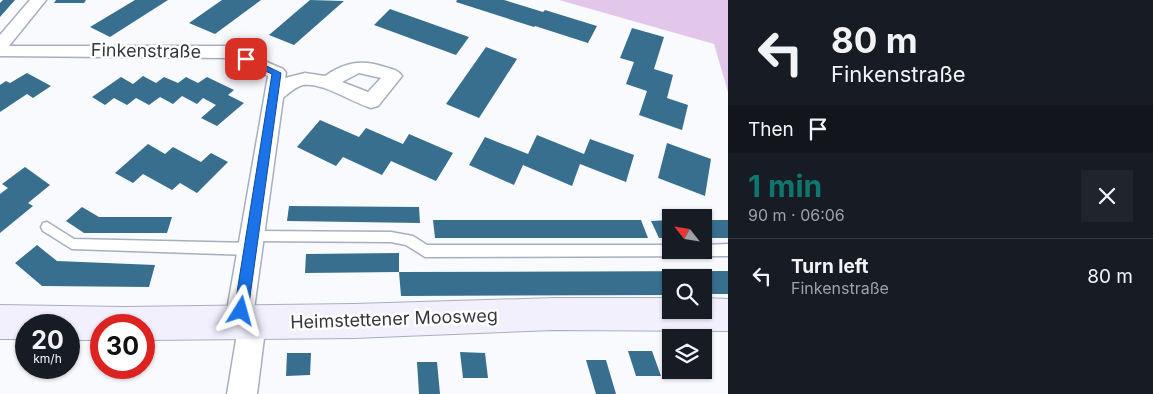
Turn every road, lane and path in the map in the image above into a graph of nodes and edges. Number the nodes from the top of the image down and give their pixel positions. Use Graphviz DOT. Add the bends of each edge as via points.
graph roads {
  1 [pos="38,0"];
  2 [pos="0,46"];
  3 [pos="0,51"];
  4 [pos="328,83"];
  5 [pos="274,94"];
  6 [pos="47,227"];
  7 [pos="251,242"];
  8 [pos="728,250"];
  9 [pos="728,315"];
  10 [pos="0,322"];
  11 [pos="246,322"];
  12 [pos="242,394"];
  1 -- 2 [label="street"];
  3 -- 5 [label="street, Finkenstraße" via="230,52 277,73"];
  4 -- 5 [label="street" via="306,77 289,83"];
  5 -- 7 [label="street, Finkenstraße"];
  6 -- 7 [label="lane" via="72,244"];
  7 -- 8 [label="lane" via="391,237 409,240 425,251"];
  7 -- 11 [label="street, Finkenstraße"];
  9 -- 11 [label="street, Heimstettener Moosweg" via="545,315 354,322"];
  10 -- 11 [label="street, Heimstettener Moosweg"];
  11 -- 12 [label="street, Finkenstraße"];
}
